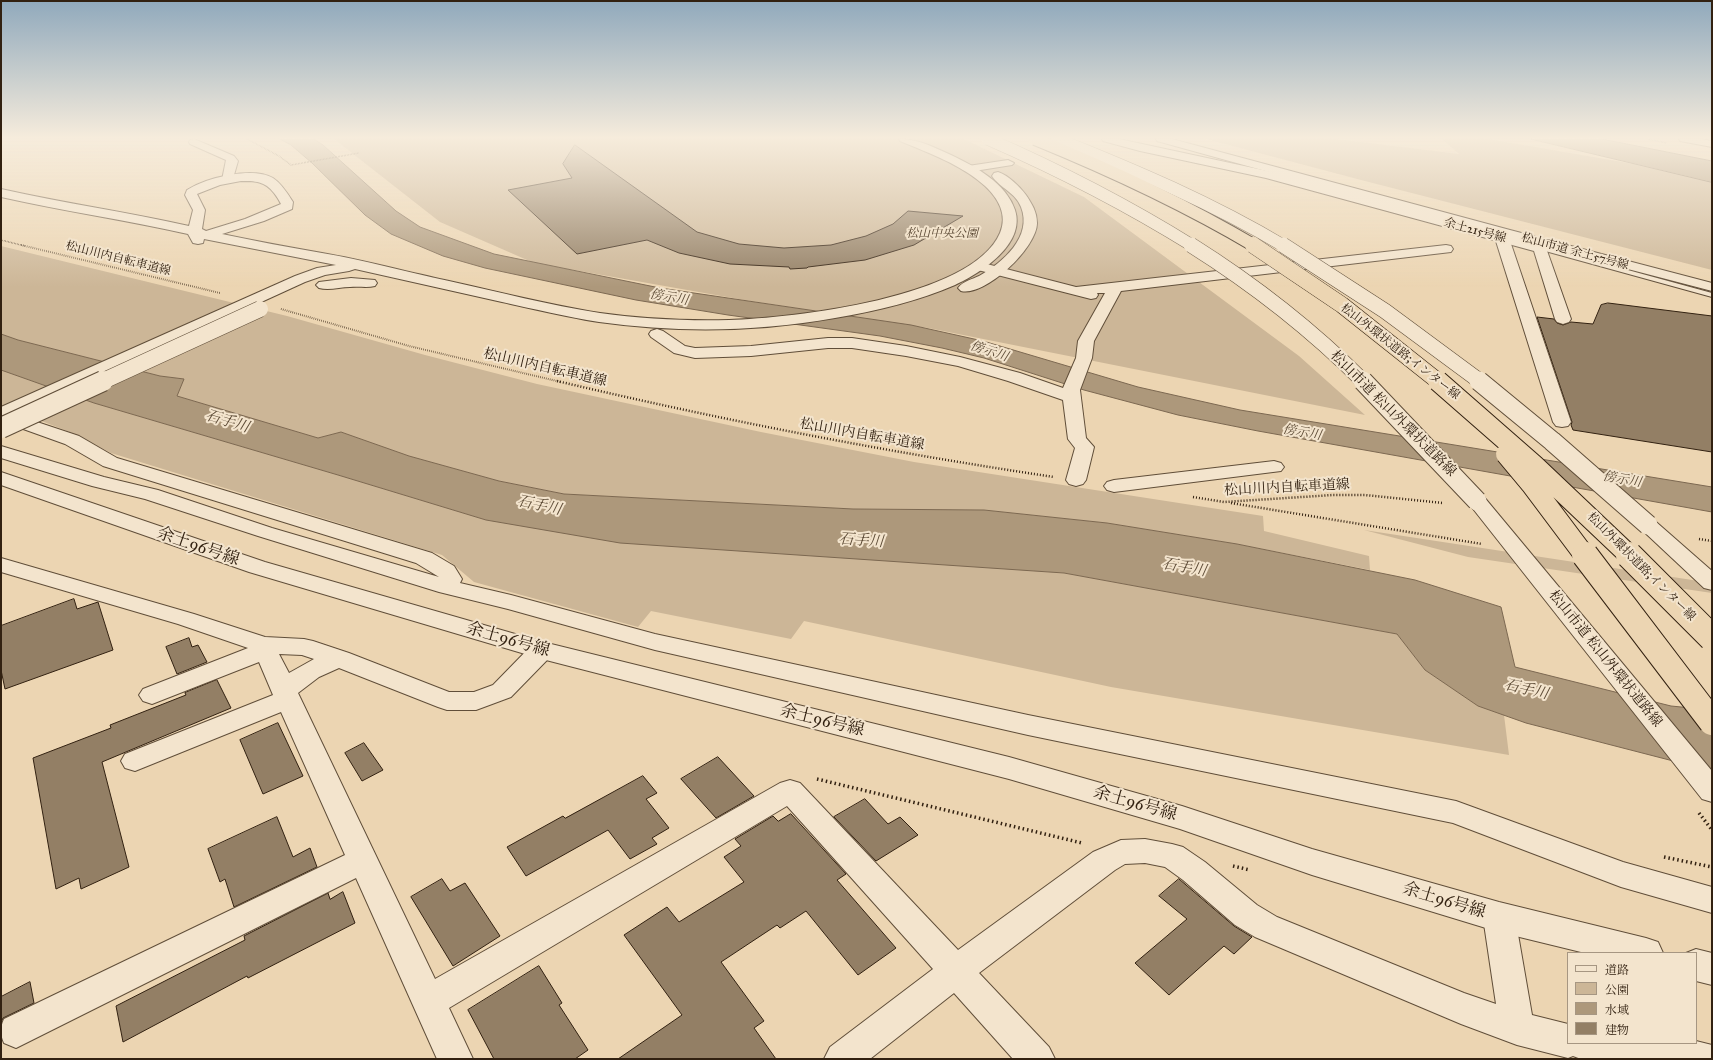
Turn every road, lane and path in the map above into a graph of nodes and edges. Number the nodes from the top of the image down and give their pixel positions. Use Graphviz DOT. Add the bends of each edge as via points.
graph roads {
  1 [pos="196,188"];
  2 [pos="275,188"];
  3 [pos="995,188"];
  4 [pos="1014,188"];
  5 [pos="1094,188"];
  6 [pos="1150,188"];
  7 [pos="1174,188"];
  8 [pos="1317,188"];
  9 [pos="1335,188"];
  10 [pos="1,193"];
  11 [pos="60,206"];
  12 [pos="198,214"];
  13 [pos="145,220"];
  14 [pos="243,223"];
  15 [pos="198,235"];
  16 [pos="1503,236"];
  17 [pos="1,240"];
  18 [pos="235,240"];
  19 [pos="1542,246"];
  20 [pos="1446,248"];
  21 [pos="979,266"];
  22 [pos="364,267"];
  23 [pos="330,271"];
  24 [pos="998,271"];
  25 [pos="299,273"];
  26 [pos="383,286"];
  27 [pos="1712,287"];
  28 [pos="1112,293"];
  29 [pos="224,294"];
  30 [pos="1712,295"];
  31 [pos="287,310"];
  32 [pos="1563,319"];
  33 [pos="657,334"];
  34 [pos="1071,394"];
  35 [pos="1461,400"];
  36 [pos="1,414"];
  37 [pos="1562,422"];
  38 [pos="1,428"];
  39 [pos="1,452"];
  40 [pos="1274,467"];
  41 [pos="1,478"];
  42 [pos="1076,480"];
  43 [pos="1114,486"];
  44 [pos="1193,497"];
  45 [pos="1224,502"];
  46 [pos="1443,503"];
  47 [pos="1698,539"];
  48 [pos="1712,541"];
  49 [pos="1474,542"];
  50 [pos="1632,556"];
  51 [pos="7,571"];
  52 [pos="1712,583"];
  53 [pos="448,587"];
  54 [pos="1712,628"];
  55 [pos="1712,638"];
  56 [pos="265,648"];
  57 [pos="542,650"];
  58 [pos="340,659"];
  59 [pos="152,695"];
  60 [pos="287,695"];
  61 [pos="1712,722"];
  62 [pos="136,761"];
  63 [pos="790,791"];
  64 [pos="1712,791"];
  65 [pos="1121,852"];
  66 [pos="364,860"];
  67 [pos="1712,900"];
  68 [pos="1499,917"];
  69 [pos="1642,952"];
  70 [pos="1697,965"];
  71 [pos="1712,969"];
  72 [pos="956,971"];
  73 [pos="429,1001"];
  74 [pos="1517,1028"];
  75 [pos="16,1031"];
  76 [pos="1567,1041"];
  77 [pos="1592,1044"];
  78 [pos="455,1059"];
  79 [pos="842,1059"];
  80 [pos="1038,1059"];
  81 [pos="1704,1059"];
  1 -- 12 [label="street" via="191,197 199,208"];
  2 -- 14 [label="street" via="287,202 287,206"];
  3 -- 21 [label="street" via="1007,202 1010,212 1007,236 996,251"];
  4 -- 24 [label="street" via="1029,212 1027,239"];
  5 -- 64 [label="street, 松山市道 松山外環状道路線, bridge" via="1184,240 1249,284 1318,339 1391,408 1477,501"];
  6 -- 35 [label="highway, 松山外環状道路;インター線, bridge" via="1259,249 1380,334"];
  7 -- 52 [label="street, bridge" via="1287,248 1385,311 1464,369 1535,427"];
  8 -- 16 [label="street, 余土215号線"];
  9 -- 16 [label="street, 松山市道 余土57号線"];
  10 -- 11 [label="street"];
  11 -- 13 [label="street"];
  11 -- 15 [label="street" via="118,225 178,238"];
  12 -- 13 [label="street" via="178,220"];
  12 -- 15 [label="street"];
  13 -- 15 [label="street"];
  14 -- 15 [label="street"];
  14 -- 18 [label="street" via="230,232 229,235"];
  15 -- 18 [label="street"];
  15 -- 25 [label="street"];
  16 -- 19 [label="street, 松山市道 余土57号線"];
  16 -- 37 [label="street"];
  17 -- 29 [label="path, 松山川内自転車道線"];
  18 -- 25 [label="street"];
  19 -- 27 [label="street, 松山市道 余土57号線"];
  19 -- 30 [label="lane"];
  19 -- 32 [label="street"];
  20 -- 28 [label="street"];
  21 -- 22 [label="street" via="932,289 888,303 829,316 748,323 682,324 612,319"];
  21 -- 24 [label="street"];
  22 -- 23 [label="street"];
  22 -- 25 [label="street" via="322,257"];
  23 -- 25 [label="street"];
  23 -- 25 [label="street" via="328,280"];
  23 -- 26 [label="street"];
  24 -- 28 [label="street" via="1077,291"];
  24 -- 33 [label="street" via="949,295 910,308 840,324 725,335"];
  25 -- 26 [label="street" via="334,283"];
  25 -- 36 [label="street" via="243,305"];
  25 -- 38 [label="street, bridge" via="260,309"];
  26 -- 33 [label="street" via="602,329"];
  28 -- 34 [label="street" via="1086,341"];
  31 -- 42 [label="path, 松山川内自転車道線" via="408,346 649,402 868,447"];
  33 -- 34 [label="street" via="680,350 696,353 751,351 828,343 906,351 960,362"];
  34 -- 42 [label="street" via="1077,440 1085,447"];
  35 -- 50 [label="highway, 松山外環状道路;インター線, bridge" via="1516,447"];
  35 -- 61 [label="highway, bridge" via="1531,484"];
  36 -- 53 [label="street" via="72,440 110,462 424,558 446,571 451,579"];
  39 -- 53 [label="street" via="99,482 151,494 265,532"];
  40 -- 43 [label="street"];
  41 -- 57 [label="street, 余土96号線" via="257,567"];
  44 -- 45 [label="path, 松山川内自転車道線"];
  45 -- 46 [label="path, 松山川内自転車道線" via="1365,495"];
  45 -- 49 [label="path"];
  47 -- 48 [label="path"];
  50 -- 54 [label="highway, bridge"];
  50 -- 55 [label="highway, 松山外環状道路;インター線, bridge"];
  51 -- 56 [label="street" via="186,619"];
  53 -- 67 [label="street" via="655,642 1028,725 1456,812 1621,874"];
  56 -- 58 [label="street" via="304,647"];
  56 -- 59 [label="street"];
  56 -- 60 [label="street"];
  57 -- 58 [label="street" via="502,691 476,701 447,701"];
  57 -- 68 [label="street, 余土96号線" via="1010,768 1182,818 1312,862"];
  58 -- 60 [label="street" via="308,671 295,680"];
  60 -- 62 [label="street"];
  60 -- 66 [label="street"];
  63 -- 65 [label="path" via="813,778"];
  63 -- 72 [label="street"];
  63 -- 73 [label="street"];
  65 -- 72 [label="street" via="1104,861"];
  65 -- 74 [label="street" via="1145,851 1172,856 1246,915 1266,927 1461,1008"];
  66 -- 73 [label="street"];
  66 -- 75 [label="street"];
  68 -- 69 [label="street, 余土96号線"];
  68 -- 74 [label="street"];
  70 -- 71 [label="street"];
  72 -- 79 [label="street"];
  72 -- 80 [label="street"];
  73 -- 78 [label="street"];
  74 -- 76 [label="street"];
  77 -- 81 [label="street"];
}
